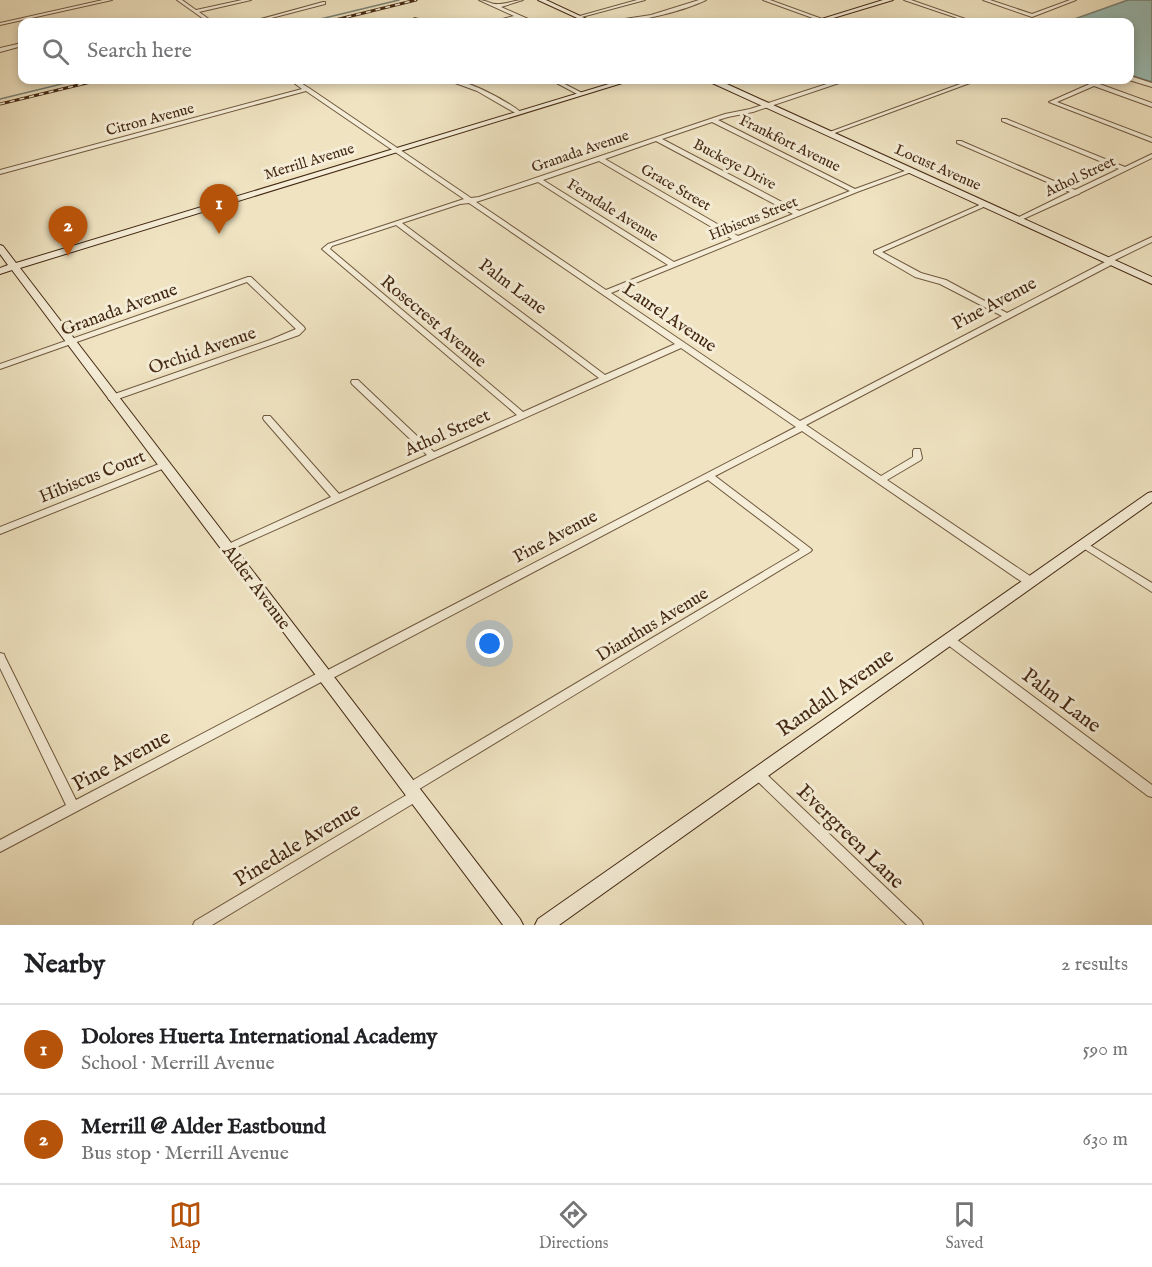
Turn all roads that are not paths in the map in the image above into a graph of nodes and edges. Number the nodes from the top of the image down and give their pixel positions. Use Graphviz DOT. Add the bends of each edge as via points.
graph roads {
  1 [pos="110,0"];
  2 [pos="179,0"];
  3 [pos="249,0"];
  4 [pos="318,0"];
  5 [pos="482,0"];
  6 [pos="521,0"];
  7 [pos="541,0"];
  8 [pos="643,0"];
  9 [pos="704,0"];
  10 [pos="765,0"];
  11 [pos="890,0"];
  12 [pos="906,0"];
  13 [pos="985,0"];
  14 [pos="1054,0"];
  15 [pos="1074,0"];
  16 [pos="1065,3"];
  17 [pos="497,6"];
  18 [pos="196,12"];
  19 [pos="518,16"];
  20 [pos="578,17"];
  21 [pos="28,18"];
  22 [pos="205,18"];
  23 [pos="267,18"];
  24 [pos="511,18"];
  25 [pos="523,18"];
  26 [pos="645,18"];
  27 [pos="811,18"];
  28 [pos="829,18"];
  29 [pos="960,18"];
  30 [pos="18,20"];
  31 [pos="0,24"];
  32 [pos="18,46"];
  33 [pos="0,50"];
  34 [pos="1134,79"];
  35 [pos="299,84"];
  36 [pos="462,84"];
  37 [pos="562,84"];
  38 [pos="615,84"];
  39 [pos="722,84"];
  40 [pos="831,84"];
  41 [pos="964,84"];
  42 [pos="1152,85"];
  43 [pos="307,89"];
  44 [pos="581,94"];
  45 [pos="769,105"];
  46 [pos="1152,105"];
  47 [pos="519,113"];
  48 [pos="713,120"];
  49 [pos="1004,120"];
  50 [pos="830,133"];
  51 [pos="657,139"];
  52 [pos="1152,140"];
  53 [pos="959,142"];
  54 [pos="396,150"];
  55 [pos="1152,156"];
  56 [pos="599,159"];
  57 [pos="1125,169"];
  58 [pos="912,171"];
  59 [pos="0,172"];
  60 [pos="538,179"];
  61 [pos="855,191"];
  62 [pos="1077,193"];
  63 [pos="471,201"];
  64 [pos="986,204"];
  65 [pos="799,214"];
  66 [pos="1019,219"];
  67 [pos="398,223"];
  68 [pos="1152,238"];
  69 [pos="738,239"];
  70 [pos="0,248"];
  71 [pos="326,249"];
  72 [pos="1109,262"];
  73 [pos="674,265"];
  74 [pos="14,267"];
  75 [pos="0,271"];
  76 [pos="1152,281"];
  77 [pos="605,293"];
  78 [pos="1008,316"];
  79 [pos="300,329"];
  80 [pos="71,343"];
  81 [pos="680,345"];
  82 [pos="0,367"];
  83 [pos="605,379"];
  84 [pos="355,382"];
  85 [pos="112,398"];
  86 [pos="523,416"];
  87 [pos="267,418"];
  88 [pos="801,426"];
  89 [pos="917,451"];
  90 [pos="433,456"];
  91 [pos="164,465"];
  92 [pos="709,476"];
  93 [pos="880,480"];
  94 [pos="1152,496"];
  95 [pos="338,499"];
  96 [pos="0,531"];
  97 [pos="1083,544"];
  98 [pos="227,548"];
  99 [pos="1029,581"];
  100 [pos="1152,588"];
  101 [pos="948,639"];
  102 [pos="0,657"];
  103 [pos="325,676"];
  104 [pos="758,774"];
  105 [pos="1152,792"];
  106 [pos="412,793"];
  107 [pos="73,807"];
  108 [pos="0,846"];
  109 [pos="200,925"];
  110 [pos="514,925"];
  111 [pos="544,925"];
  112 [pos="916,925"];
  1 -- 21 [label="street"];
  2 -- 18 [label="street"];
  3 -- 18 [label="street"];
  4 -- 23 [label="street" via="324,3"];
  5 -- 17 [label="street"];
  6 -- 17 [label="street"];
  7 -- 20 [label="main road"];
  8 -- 20 [label="street"];
  9 -- 26 [label="street"];
  10 -- 27 [label="street"];
  11 -- 28 [label="main road"];
  12 -- 29 [label="street"];
  13 -- 16 [label="street" via="1032,16"];
  14 -- 16 [label="street"];
  15 -- 16 [label="street"];
  17 -- 19 [label="street"];
  18 -- 22 [label="street"];
  19 -- 24 [label="street"];
  19 -- 25 [label="street"];
  30 -- 31 [label="street"];
  32 -- 33 [label="street"];
  34 -- 42 [label="street"];
  35 -- 43 [label="street, Laurel Avenue"];
  36 -- 47 [label="street"];
  37 -- 44 [label="street"];
  38 -- 44 [label="main road, Merrill Avenue"];
  39 -- 45 [label="main road, Locust Avenue"];
  40 -- 45 [label="street, Granada Avenue"];
  41 -- 50 [label="street"];
  43 -- 54 [label="street, Laurel Avenue"];
  43 -- 59 [label="street, Citron Avenue"];
  44 -- 47 [label="main road, Merrill Avenue"];
  45 -- 48 [label="street, Granada Avenue"];
  45 -- 50 [label="main road, Locust Avenue"];
  46 -- 52 [label="street" via="1094,84 1052,102"];
  47 -- 54 [label="main road, Merrill Avenue"];
  48 -- 51 [label="street, Granada Avenue"];
  48 -- 61 [label="street, Frankfort Avenue"];
  49 -- 57 [label="street"];
  50 -- 58 [label="main road, Locust Avenue"];
  51 -- 56 [label="street, Granada Avenue"];
  51 -- 65 [label="street, Buckeye Drive"];
  53 -- 62 [label="street"];
  54 -- 63 [label="street, Laurel Avenue"];
  54 -- 74 [label="main road, Merrill Avenue"];
  55 -- 57 [label="street, Athol Street"];
  56 -- 60 [label="street, Granada Avenue"];
  56 -- 69 [label="street, Grace Street"];
  57 -- 62 [label="street, Athol Street"];
  58 -- 61 [label="street, Hibiscus Street"];
  58 -- 64 [label="main road, Locust Avenue"];
  60 -- 63 [label="street, Granada Avenue"];
  60 -- 73 [label="street, Ferndale Avenue"];
  61 -- 65 [label="street, Hibiscus Street"];
  62 -- 66 [label="street, Athol Street"];
  63 -- 67 [label="street, Granada Avenue"];
  63 -- 77 [label="street, Laurel Avenue"];
  64 -- 66 [label="main road, Locust Avenue"];
  64 -- 78 [label="street" via="876,252"];
  65 -- 69 [label="street, Hibiscus Street"];
  66 -- 72 [label="main road, Locust Avenue"];
  67 -- 71 [label="street, Granada Avenue"];
  67 -- 83 [label="street, Palm Lane"];
  68 -- 72 [label="street, Pine Avenue"];
  69 -- 73 [label="street, Hibiscus Street"];
  70 -- 74 [label="main road, Alder Avenue"];
  71 -- 86 [label="street, Rosecrest Avenue"];
  72 -- 76 [label="main road, Locust Avenue"];
  72 -- 78 [label="street, Pine Avenue"];
  73 -- 77 [label="street, Hibiscus Street"];
  74 -- 75 [label="main road, Merrill Avenue"];
  74 -- 80 [label="main road, Alder Avenue"];
  77 -- 81 [label="street, Laurel Avenue"];
  78 -- 88 [label="street, Pine Avenue"];
  79 -- 80 [label="street, Granada Avenue" via="248,279"];
  79 -- 85 [label="street, Orchid Avenue"];
  80 -- 82 [label="street, Granada Avenue"];
  80 -- 85 [label="main road, Alder Avenue"];
  81 -- 83 [label="street, Athol Street"];
  81 -- 88 [label="street, Laurel Avenue"];
  83 -- 86 [label="street, Athol Street"];
  84 -- 90 [label="street"];
  85 -- 91 [label="main road, Alder Avenue"];
  86 -- 90 [label="street, Athol Street"];
  87 -- 95 [label="street"];
  88 -- 92 [label="street, Pine Avenue"];
  88 -- 93 [label="street, Laurel Avenue"];
  89 -- 93 [label="street" via="918,458"];
  90 -- 95 [label="street, Athol Street"];
  91 -- 96 [label="street, Hibiscus Court"];
  91 -- 98 [label="main road, Alder Avenue"];
  92 -- 103 [label="street, Pine Avenue"];
  92 -- 106 [label="street, Dianthus Avenue" via="807,550"];
  93 -- 99 [label="street, Laurel Avenue"];
  94 -- 97 [label="main road, Randall Avenue"];
  95 -- 98 [label="street, Athol Street"];
  97 -- 99 [label="main road, Randall Avenue"];
  97 -- 100 [label="street"];
  98 -- 103 [label="main road, Alder Avenue"];
  99 -- 101 [label="main road, Randall Avenue"];
  101 -- 104 [label="main road, Randall Avenue"];
  101 -- 105 [label="street, Palm Lane"];
  102 -- 107 [label="street"];
  103 -- 106 [label="main road, Alder Avenue"];
  103 -- 107 [label="street, Pine Avenue"];
  104 -- 111 [label="main road, Randall Avenue"];
  104 -- 112 [label="street, Evergreen Lane"];
  106 -- 109 [label="street, Pinedale Avenue"];
  106 -- 110 [label="main road, Alder Avenue"];
  107 -- 108 [label="street, Pine Avenue"];
}
